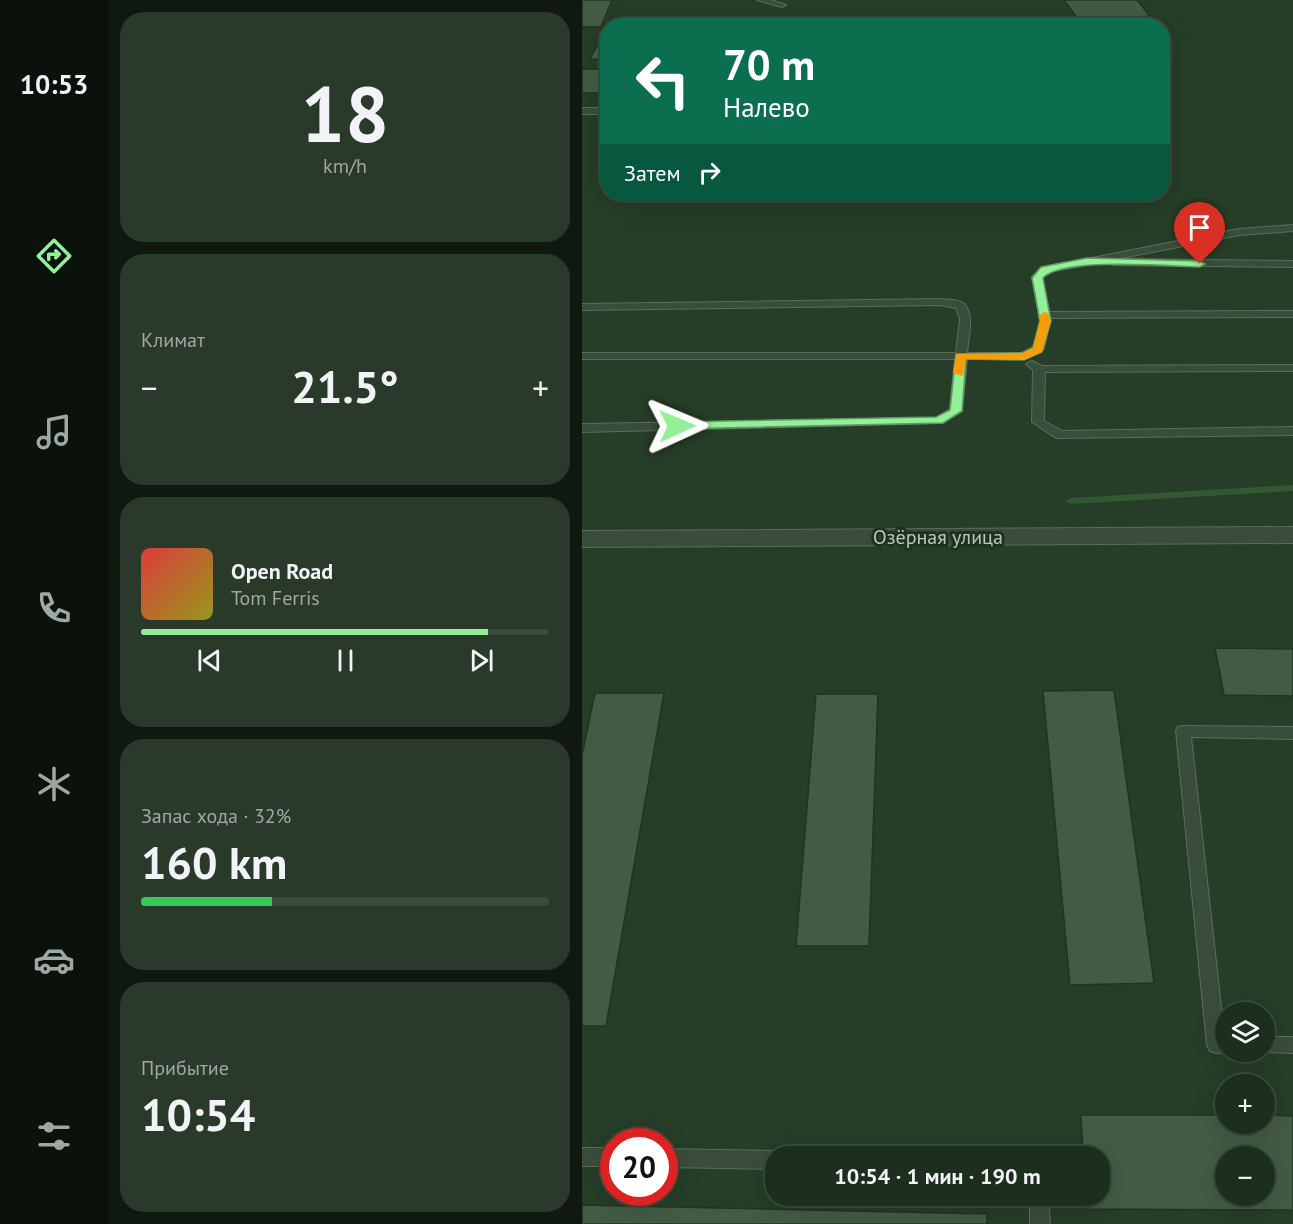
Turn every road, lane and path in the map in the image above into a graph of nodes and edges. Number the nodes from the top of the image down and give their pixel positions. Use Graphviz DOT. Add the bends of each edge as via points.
graph roads {
  1 [pos="761,0"];
  2 [pos="782,5"];
  3 [pos="582,111"];
  4 [pos="600,111"];
  5 [pos="1293,228"];
  6 [pos="1087,261"];
  7 [pos="1293,264"];
  8 [pos="582,308"];
  9 [pos="1293,314"];
  10 [pos="1044,315"];
  11 [pos="582,356"];
  12 [pos="960,356"];
  13 [pos="1024,356"];
  14 [pos="1293,368"];
  15 [pos="1039,369"];
  16 [pos="582,428"];
  17 [pos="1293,431"];
  18 [pos="1293,536"];
  19 [pos="582,539"];
  20 [pos="1293,734"];
  21 [pos="1215,1035"];
  22 [pos="1275,1045"];
  23 [pos="1293,1045"];
  24 [pos="582,1157"];
  25 [pos="600,1157"];
  26 [pos="678,1158"];
  27 [pos="765,1160"];
  28 [pos="1039,1206"];
  29 [pos="1040,1224"];
  1 -- 2 [label="lane"];
  3 -- 4 [label="lane"];
  5 -- 6 [label="lane" via="1239,232"];
  6 -- 7 [label="lane"];
  6 -- 10 [label="lane" via="1045,270 1037,278"];
  8 -- 12 [label="lane" via="940,302 960,305 965,319"];
  9 -- 10 [label="lane"];
  10 -- 13 [label="lane" via="1038,350"];
  11 -- 12 [label="lane"];
  12 -- 13 [label="lane"];
  12 -- 16 [label="lane" via="956,411 939,421"];
  13 -- 15 [label="lane"];
  14 -- 15 [label="lane"];
  15 -- 17 [label="lane" via="1038,422 1060,435"];
  18 -- 19 [label="street, Озёрная улица"];
  20 -- 21 [label="lane" via="1183,731"];
  22 -- 23 [label="lane"];
  24 -- 25 [label="lane"];
  26 -- 27 [label="lane"];
  28 -- 29 [label="lane"];
}
